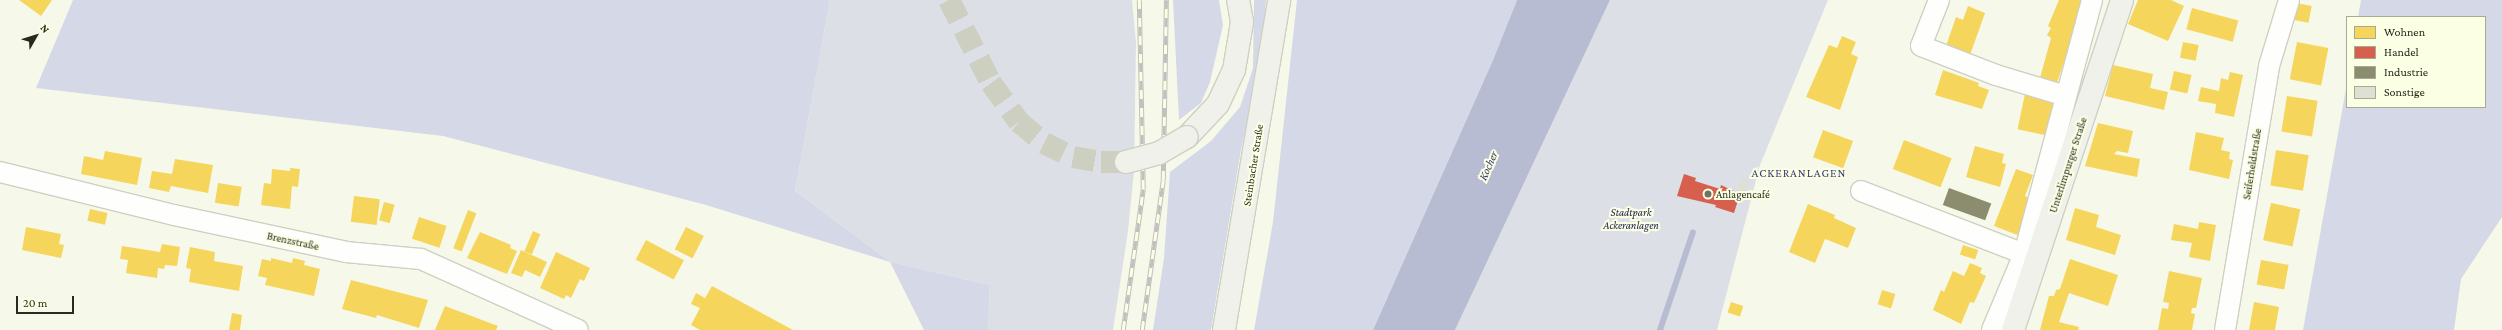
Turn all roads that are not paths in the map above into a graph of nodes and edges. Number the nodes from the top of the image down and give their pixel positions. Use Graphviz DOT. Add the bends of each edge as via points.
graph roads {
  1 [pos="1238,0"];
  2 [pos="1279,0"];
  3 [pos="1939,0"];
  4 [pos="2092,0"];
  5 [pos="2122,0"];
  6 [pos="2289,0"];
  7 [pos="2066,96"];
  8 [pos="1126,162"];
  9 [pos="0,172"];
  10 [pos="1861,191"];
  11 [pos="2024,254"];
  12 [pos="578,330"];
  13 [pos="1224,330"];
  14 [pos="1992,330"];
  15 [pos="2013,330"];
  16 [pos="2225,330"];
  1 -- 8 [label="main road, bridge" via="1242,22 1234,70 1218,104 1188,137 1159,153"];
  2 -- 13 [label="main road, Steinbacher Straße"];
  3 -- 7 [label="street" via="1921,46 1996,75"];
  4 -- 7 [label="street, Unterlimpurger Straße"];
  5 -- 15 [label="main road, Unterlimpurger Straße"];
  6 -- 16 [label="street, Seiferheldstraße" via="2269,66"];
  7 -- 11 [label="street, Unterlimpurger Straße"];
  9 -- 12 [label="street, Brenzstraße" via="174,215 346,252 421,259"];
  10 -- 11 [label="street"];
  11 -- 14 [label="street, Unterlimpurger Straße"];
}
